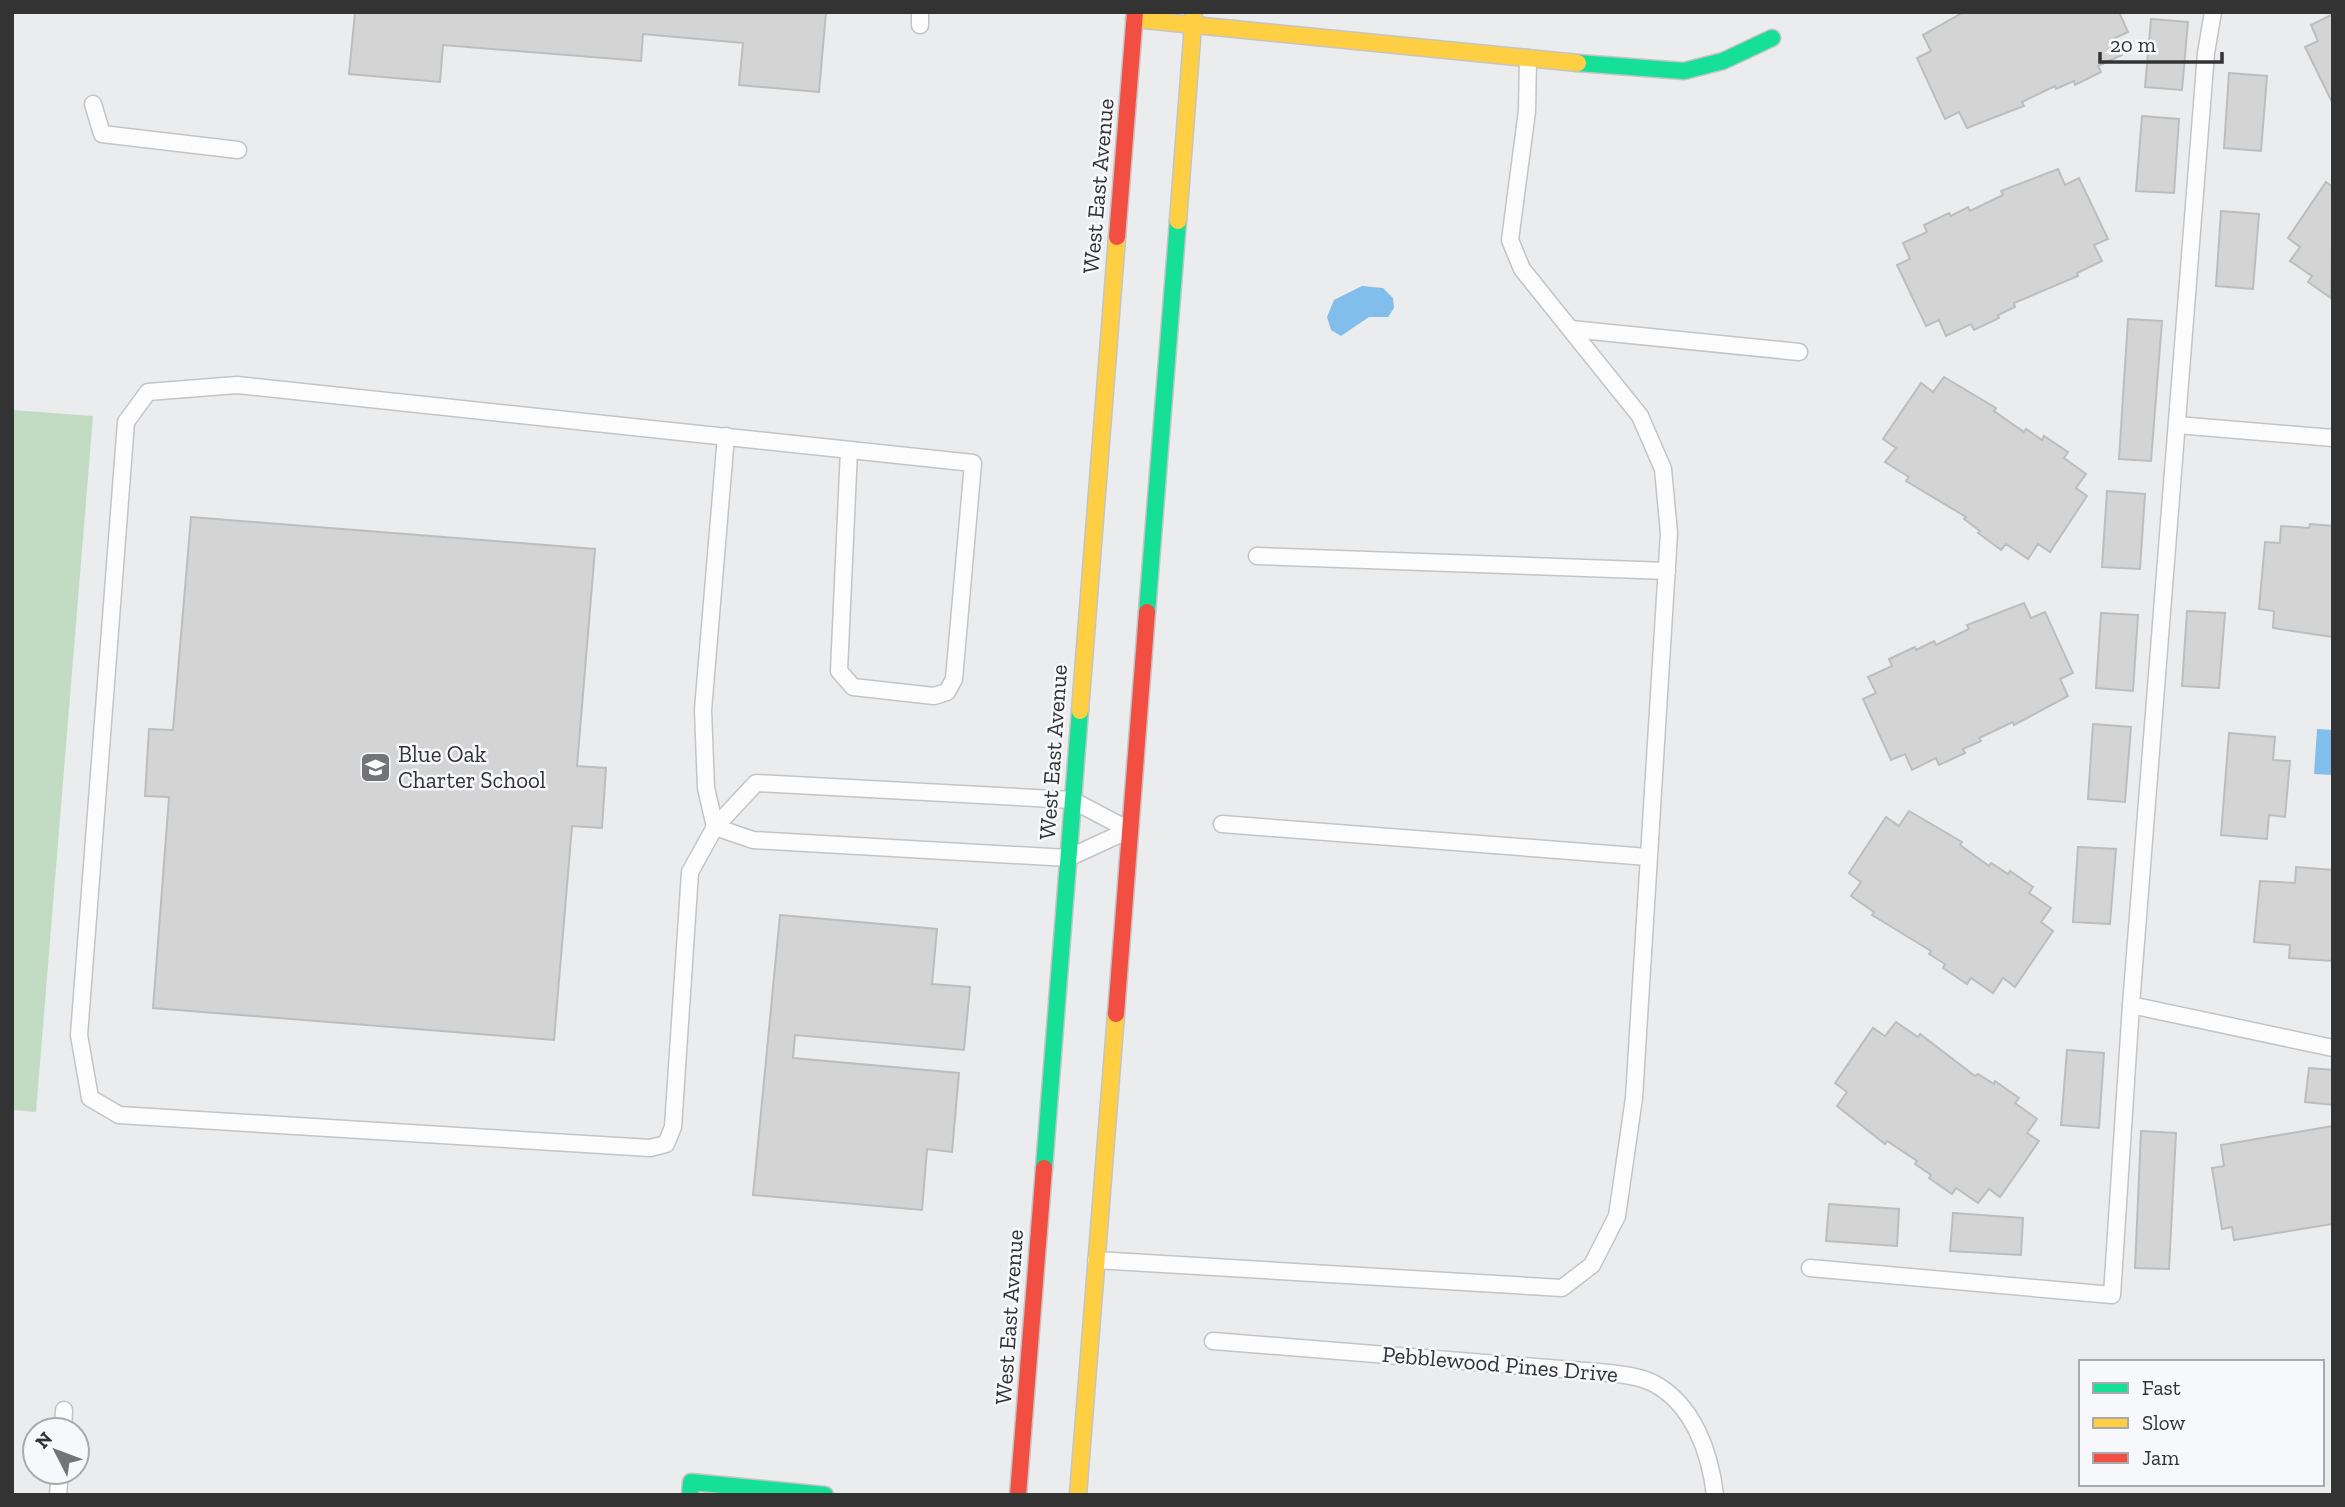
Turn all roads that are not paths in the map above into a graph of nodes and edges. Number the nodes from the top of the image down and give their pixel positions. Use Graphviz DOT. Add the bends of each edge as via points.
graph roads {
  1 [pos="2213,12"];
  2 [pos="1134,15"];
  3 [pos="1194,19"];
  4 [pos="1772,38"];
  5 [pos="1528,58"];
  6 [pos="93,104"];
  7 [pos="238,150"];
  8 [pos="1571,329"];
  9 [pos="1798,352"];
  10 [pos="2177,425"];
  11 [pos="726,436"];
  12 [pos="2333,438"];
  13 [pos="849,450"];
  14 [pos="1258,556"];
  15 [pos="1667,571"];
  16 [pos="1072,800"];
  17 [pos="1222,824"];
  18 [pos="715,827"];
  19 [pos="1129,830"];
  20 [pos="1648,857"];
  21 [pos="1068,858"];
  22 [pos="2132,1005"];
  23 [pos="2333,1048"];
  24 [pos="1096,1260"];
  25 [pos="1810,1268"];
  26 [pos="1213,1341"];
  27 [pos="64,1410"];
  28 [pos="64,1416"];
  29 [pos="690,1495"];
  30 [pos="825,1495"];
  31 [pos="1018,1495"];
  32 [pos="1078,1495"];
  33 [pos="1715,1495"];
  1 -- 10 [label="lane"];
  2 -- 3 [label="main road"];
  2 -- 16 [label="main road, West East Avenue"];
  3 -- 5 [label="main road"];
  3 -- 19 [label="main road"];
  4 -- 5 [label="main road" via="1695,71"];
  5 -- 8 [label="lane" via="1527,111 1510,240 1522,269"];
  6 -- 7 [label="lane" via="102,134"];
  8 -- 9 [label="lane"];
  8 -- 15 [label="lane" via="1640,416 1663,469"];
  10 -- 12 [label="lane"];
  10 -- 22 [label="lane"];
  11 -- 13 [label="lane"];
  11 -- 18 [label="lane" via="703,710 706,788"];
  11 -- 18 [label="lane" via="237,385 148,393 126,422 79,1035 90,1098 119,1115 650,1148 666,1144 673,1127 690,872"];
  13 -- 13 [label="lane" via="973,463 954,679 947,692 934,696 853,687 839,671"];
  14 -- 15 [label="lane"];
  15 -- 20 [label="lane"];
  16 -- 18 [label="lane" via="756,783"];
  16 -- 19 [label="lane"];
  16 -- 21 [label="main road, West East Avenue"];
  17 -- 20 [label="lane"];
  18 -- 21 [label="lane" via="753,840"];
  19 -- 21 [label="lane"];
  19 -- 24 [label="main road"];
  20 -- 24 [label="lane" via="1634,1098 1617,1216 1592,1265 1562,1288"];
  21 -- 31 [label="main road, West East Avenue"];
  22 -- 23 [label="lane"];
  22 -- 25 [label="lane" via="2112,1295"];
  24 -- 32 [label="main road"];
  26 -- 33 [label="lane, Pebblewood Pines Drive" via="1598,1372 1652,1382 1675,1399 1693,1422"];
  27 -- 28 [label="lane"];
  29 -- 30 [label="main road" via="691,1482"];
}
